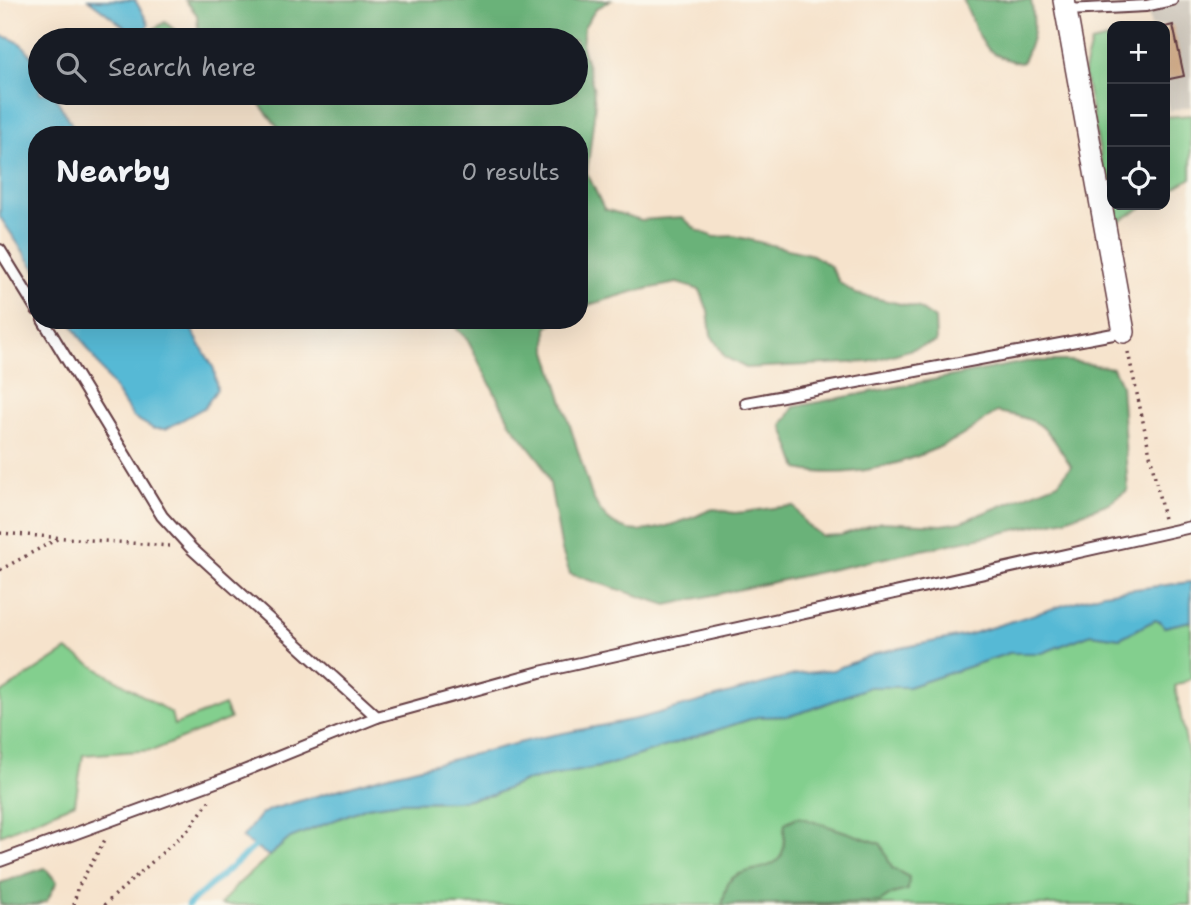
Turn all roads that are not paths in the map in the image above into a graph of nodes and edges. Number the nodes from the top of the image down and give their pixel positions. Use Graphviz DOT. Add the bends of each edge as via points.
graph roads {
  1 [pos="1172,0"];
  2 [pos="1065,5"];
  3 [pos="0,250"];
  4 [pos="28,295"];
  5 [pos="48,329"];
  6 [pos="1124,332"];
  7 [pos="746,403"];
  8 [pos="1191,527"];
  9 [pos="377,717"];
  10 [pos="0,861"];
  1 -- 2 [label="lane" via="1146,6"];
  2 -- 6 [label="street"];
  3 -- 4 [label="lane"];
  5 -- 9 [label="lane" via="162,516 192,549"];
  6 -- 7 [label="lane"];
  8 -- 9 [label="lane" via="540,672"];
  9 -- 10 [label="lane"];
}
